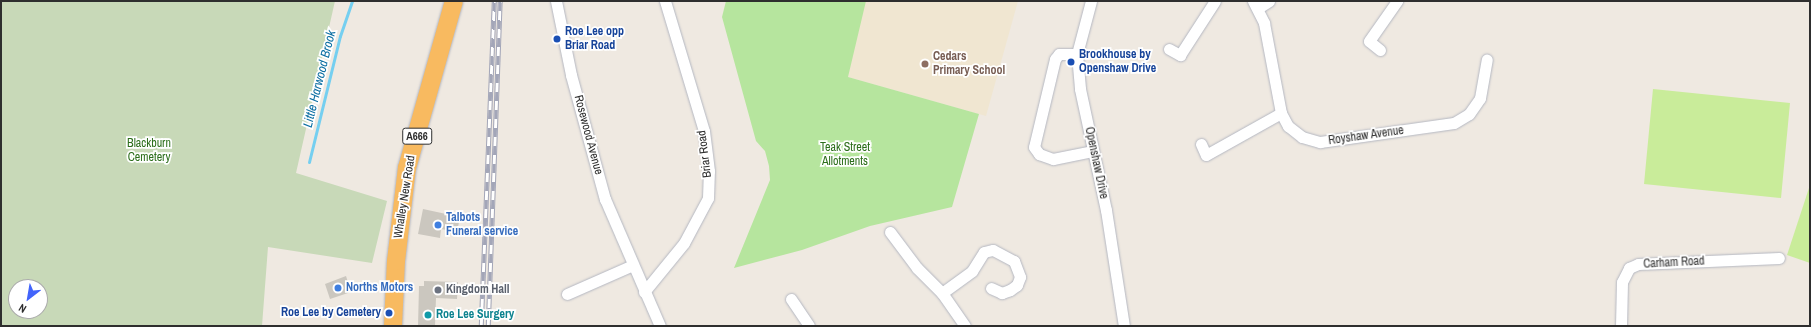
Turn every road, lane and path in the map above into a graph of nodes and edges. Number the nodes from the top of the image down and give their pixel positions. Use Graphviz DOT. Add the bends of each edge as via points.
graph roads {
  1 [pos="454,1"];
  2 [pos="556,1"];
  3 [pos="665,1"];
  4 [pos="1090,1"];
  5 [pos="1215,1"];
  6 [pos="1269,1"];
  7 [pos="1397,1"];
  8 [pos="1255,4"];
  9 [pos="1169,49"];
  10 [pos="1380,50"];
  11 [pos="1077,54"];
  12 [pos="1487,60"];
  13 [pos="1281,114"];
  14 [pos="1201,144"];
  15 [pos="1093,151"];
  16 [pos="890,232"];
  17 [pos="1779,258"];
  18 [pos="633,265"];
  19 [pos="991,288"];
  20 [pos="644,292"];
  21 [pos="942,292"];
  22 [pos="566,294"];
  23 [pos="791,299"];
  24 [pos="393,326"];
  25 [pos="660,326"];
  26 [pos="809,326"];
  27 [pos="965,326"];
  28 [pos="1124,326"];
  29 [pos="1621,326"];
  1 -- 24 [label="highway, Whalley New Road / A666" via="407,168 396,261"];
  2 -- 18 [label="street, Rosewood Avenue" via="571,75 605,199"];
  3 -- 20 [label="street, Briar Road" via="704,131 709,171 708,198 684,242"];
  4 -- 11 [label="street, Openshaw Drive"];
  5 -- 9 [label="street" via="1180,56"];
  6 -- 8 [label="street"];
  7 -- 10 [label="street" via="1369,41"];
  8 -- 13 [label="street, Royshaw Avenue" via="1264,23"];
  11 -- 15 [label="street, Openshaw Drive" via="1080,89"];
  11 -- 15 [label="street" via="1059,54 1055,59 1034,147 1039,154 1053,159"];
  12 -- 13 [label="street, Royshaw Avenue" via="1480,98 1469,114 1454,123 1320,142 1302,137 1288,126"];
  13 -- 14 [label="street" via="1206,155"];
  15 -- 28 [label="street, Openshaw Drive"];
  16 -- 21 [label="street" via="917,268"];
  17 -- 29 [label="street, Carham Road" via="1638,264 1629,268 1622,282"];
  18 -- 20 [label="street, Rosewood Avenue"];
  18 -- 22 [label="street"];
  19 -- 21 [label="street" via="1006,291 1017,285 1020,276 1014,261 993,250 984,252 972,271"];
  20 -- 25 [label="street, Rosewood Avenue"];
  21 -- 27 [label="street"];
  23 -- 26 [label="street"];
}
